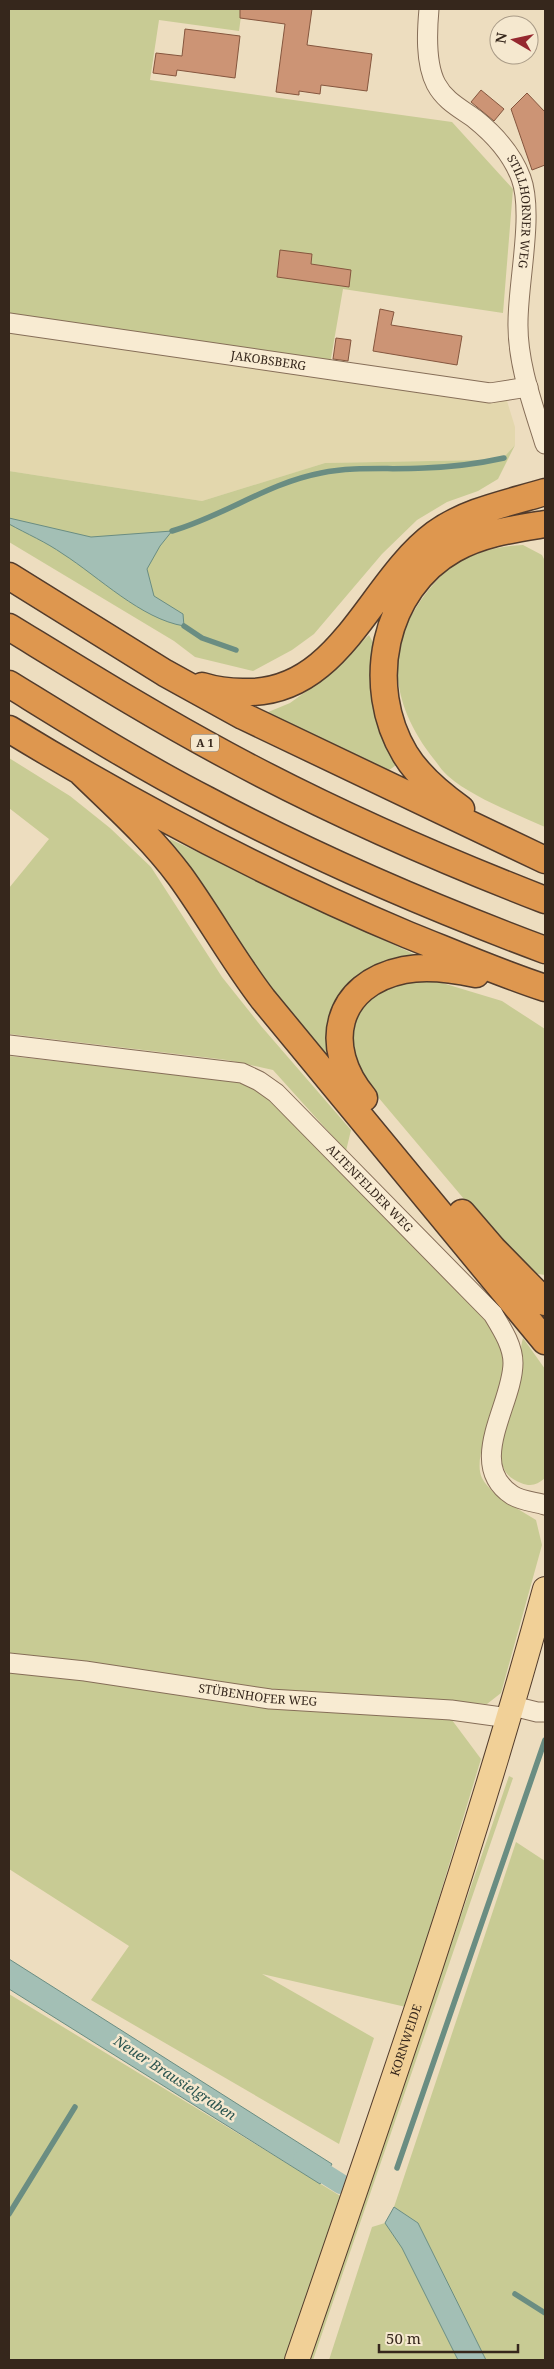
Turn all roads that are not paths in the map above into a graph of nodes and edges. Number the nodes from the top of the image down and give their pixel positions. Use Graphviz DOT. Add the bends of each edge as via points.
graph roads {
  1 [pos="429,9"];
  2 [pos="9,324"];
  3 [pos="528,387"];
  4 [pos="545,444"];
  5 [pos="545,492"];
  6 [pos="545,524"];
  7 [pos="9,576"];
  8 [pos="9,627"];
  9 [pos="166,673"];
  10 [pos="9,684"];
  11 [pos="9,729"];
  12 [pos="82,774"];
  13 [pos="508,844"];
  14 [pos="545,860"];
  15 [pos="545,900"];
  16 [pos="545,950"];
  17 [pos="541,986"];
  18 [pos="9,1046"];
  19 [pos="541,1295"];
  20 [pos="545,1341"];
  21 [pos="545,1505"];
  22 [pos="545,1589"];
  23 [pos="9,1663"];
  24 [pos="511,1712"];
  25 [pos="545,1712"];
  26 [pos="297,2360"];
  1 -- 3 [label="street, STILLHORNER WEG" via="429,56 435,83 452,104 474,118 501,144 511,158 525,192 518,324"];
  2 -- 3 [label="street, JAKOBSBERG" via="490,393"];
  3 -- 4 [label="street, STILLHORNER WEG"];
  5 -- 9 [label="highway" via="474,514 436,533 403,564 336,651 295,682 272,690 228,692"];
  6 -- 13 [label="highway" via="496,532 472,540 436,562 410,589 397,610 383,658 387,710 405,755 421,776 443,796"];
  7 -- 9 [label="highway"];
  8 -- 15 [label="highway, A 1" via="116,694 228,756 409,845"];
  9 -- 13 [label="highway" via="243,716"];
  10 -- 16 [label="highway" via="94,737 208,800 328,860"];
  11 -- 12 [label="highway"];
  12 -- 17 [label="highway" via="199,837 355,912"];
  12 -- 20 [label="highway" via="159,850 263,1000"];
  13 -- 14 [label="highway"];
  17 -- 19 [label="highway" via="452,969 403,970 378,980 358,994 346,1010 339,1028 339,1050 344,1070 356,1088 493,1249"];
  18 -- 21 [label="street, ALTENFELDER WEG" via="242,1073 276,1093 493,1314 510,1344 513,1362 511,1383 490,1450 492,1466 512,1495"];
  22 -- 24 [label="main road"];
  23 -- 24 [label="street, STÜBENHOFER WEG" via="85,1671 270,1700"];
  24 -- 25 [label="street, STÜBENHOFER WEG"];
  24 -- 26 [label="main road, KORNWEIDE"];
}
